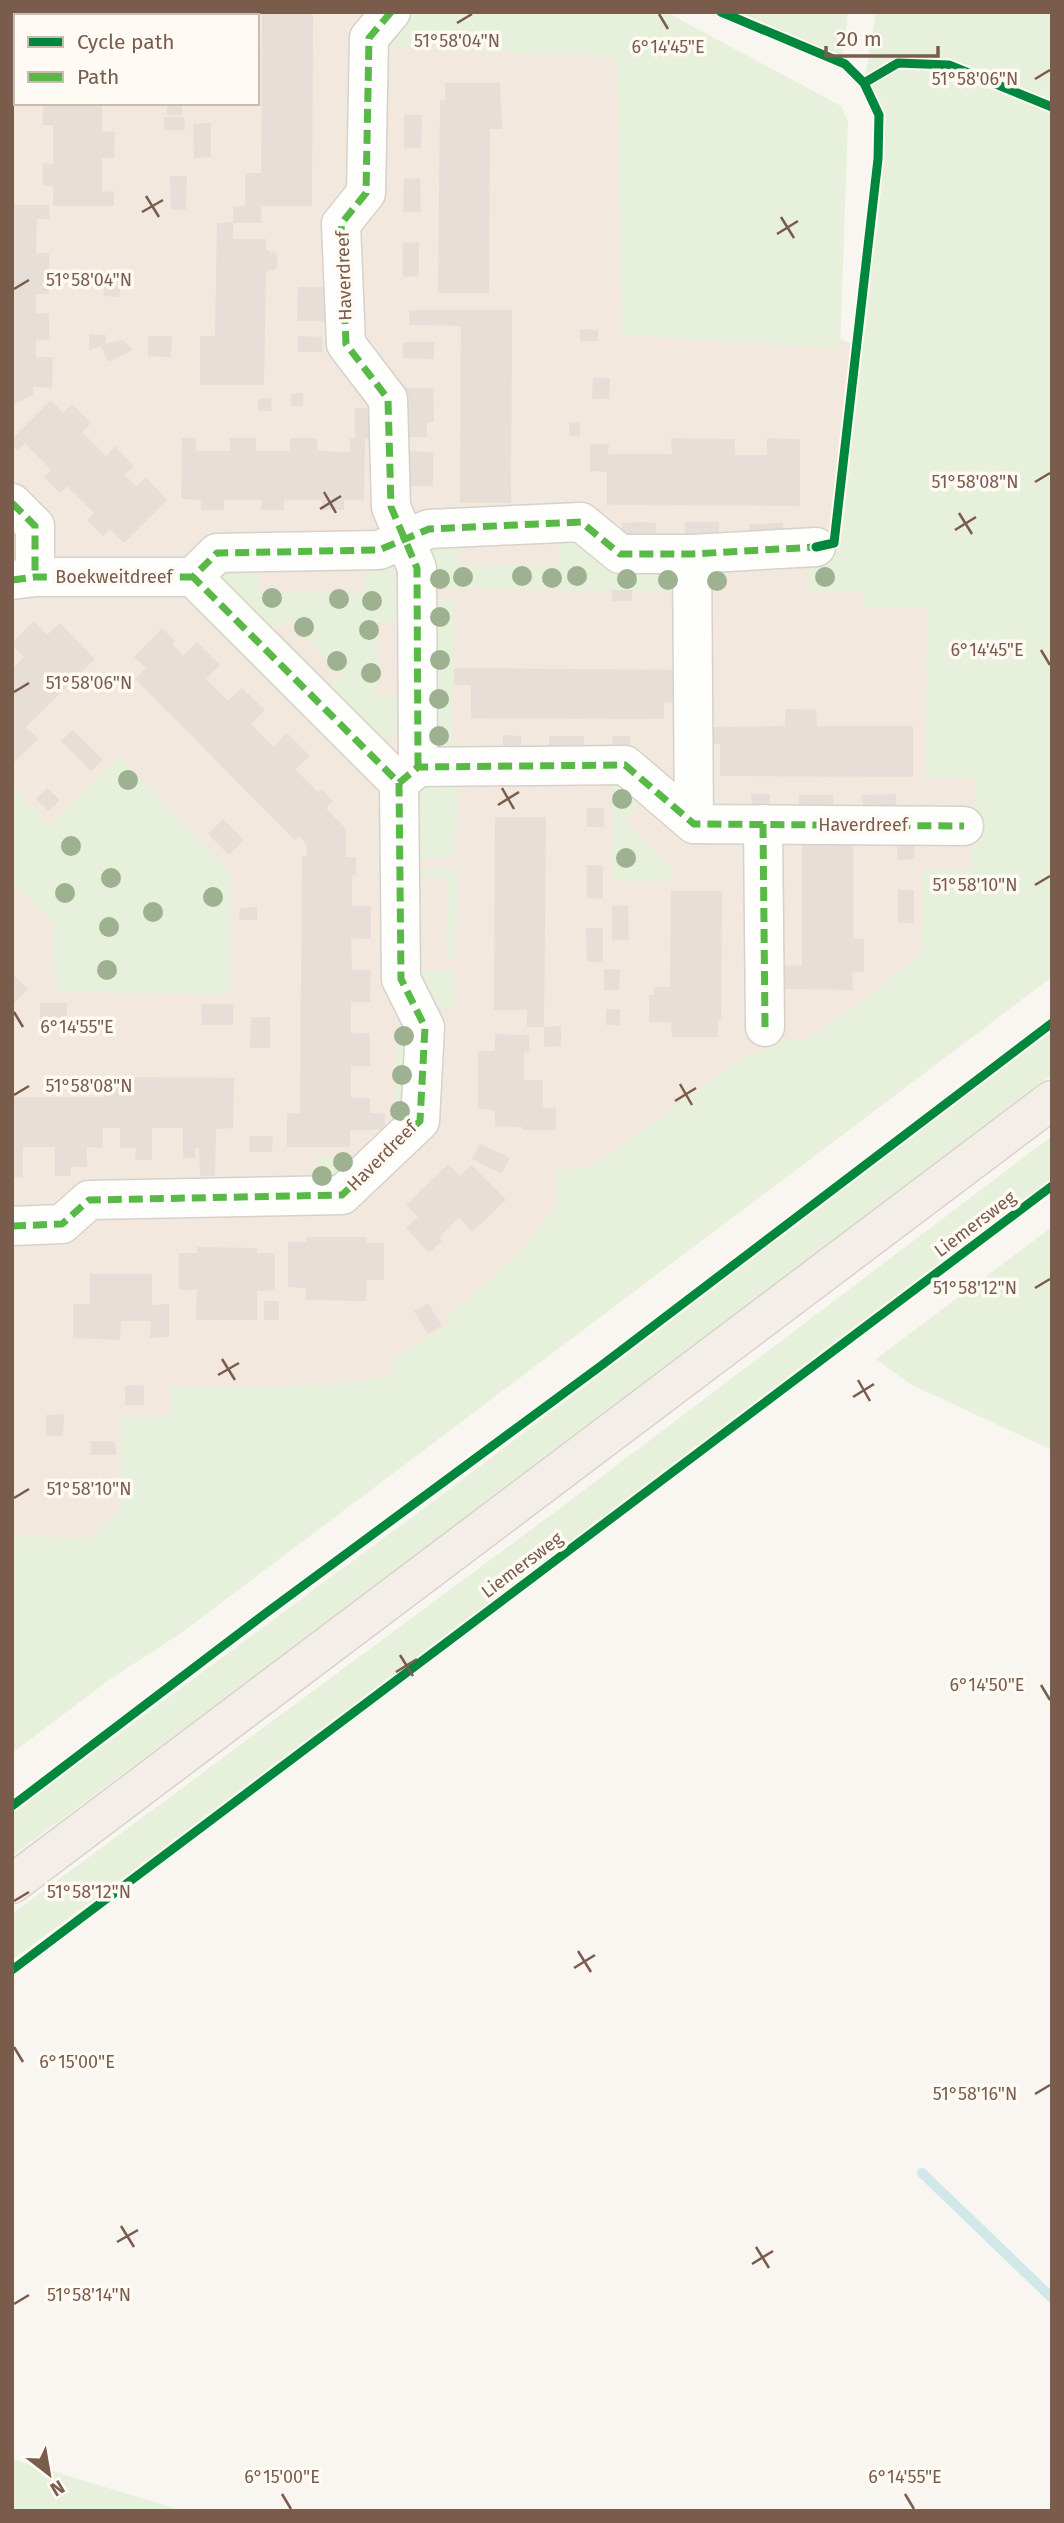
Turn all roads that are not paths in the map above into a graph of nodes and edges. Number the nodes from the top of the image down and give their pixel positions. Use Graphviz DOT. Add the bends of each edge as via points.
graph roads {
  1 [pos="391,12"];
  2 [pos="12,503"];
  3 [pos="405,539"];
  4 [pos="816,547"];
  5 [pos="692,554"];
  6 [pos="193,577"];
  7 [pos="24,579"];
  8 [pos="409,775"];
  9 [pos="694,824"];
  10 [pos="763,824"];
  11 [pos="964,826"];
  12 [pos="765,1027"];
  13 [pos="1052,1100"];
  14 [pos="12,1226"];
  15 [pos="12,1884"];
  1 -- 3 [label="street, Haverdreef" via="369,38 366,192 341,224 346,344 388,399 391,507"];
  2 -- 7 [label="street, Boekweitdreef" via="35,526"];
  3 -- 5 [label="street" via="429,529 581,522 620,554"];
  3 -- 6 [label="street" via="379,550 217,553"];
  3 -- 8 [label="street, Haverdreef" via="416,568"];
  4 -- 5 [label="street"];
  5 -- 9 [label="street"];
  6 -- 7 [label="street, Boekweitdreef"];
  6 -- 8 [label="street"];
  8 -- 9 [label="street" via="625,765"];
  8 -- 14 [label="street, Haverdreef" via="401,979 425,1027 420,1121 342,1195 89,1200 62,1224"];
  9 -- 10 [label="street, Haverdreef"];
  10 -- 11 [label="street, Haverdreef"];
  10 -- 12 [label="street"];
  13 -- 15 [label="main road"];
}
